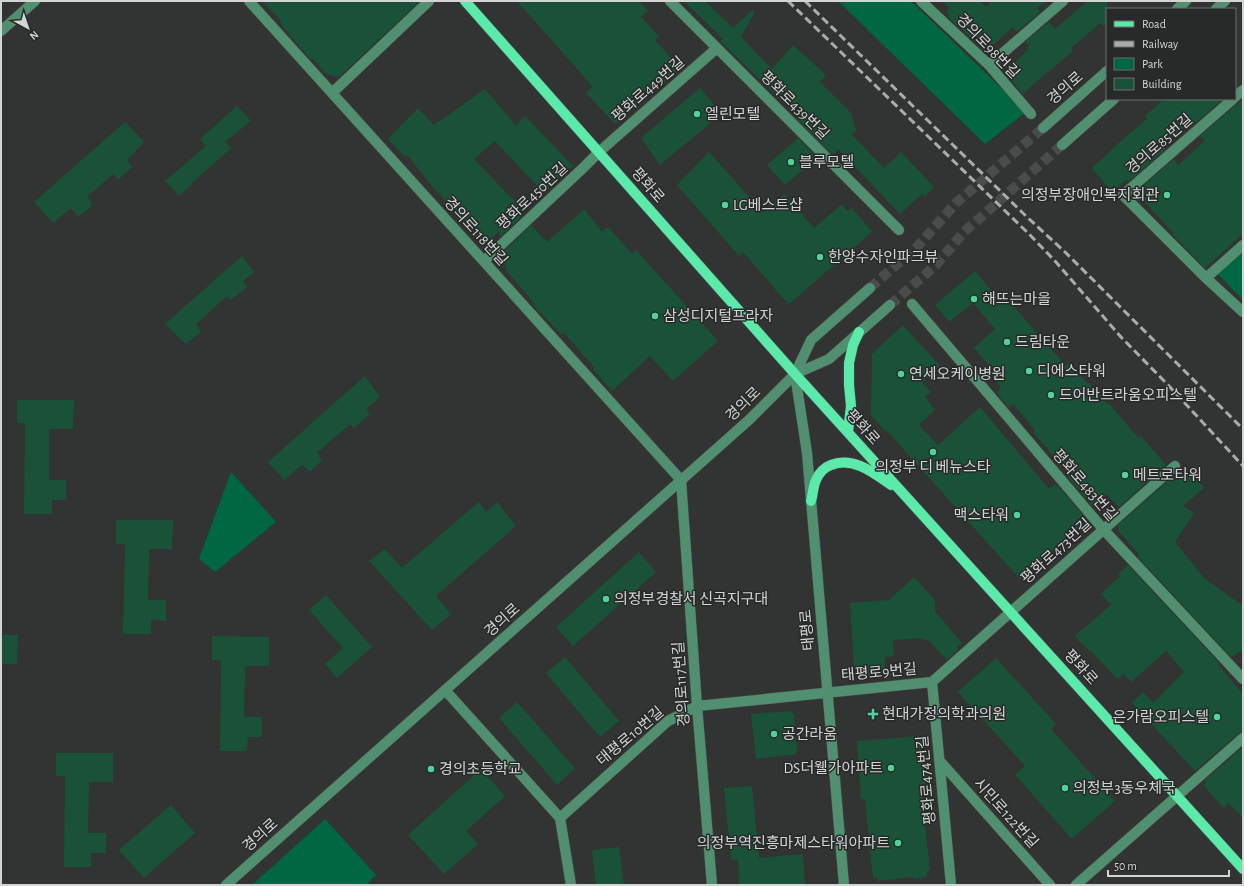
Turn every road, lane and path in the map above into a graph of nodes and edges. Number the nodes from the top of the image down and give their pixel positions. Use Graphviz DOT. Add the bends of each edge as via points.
graph roads {
  1 [pos="35,1"];
  2 [pos="249,1"];
  3 [pos="429,1"];
  4 [pos="466,1"];
  5 [pos="670,1"];
  6 [pos="921,1"];
  7 [pos="1063,1"];
  8 [pos="1186,1"];
  9 [pos="1225,1"];
  10 [pos="1178,8"];
  11 [pos="1217,8"];
  12 [pos="1,30"];
  13 [pos="717,48"];
  14 [pos="989,65"];
  15 [pos="1106,72"];
  16 [pos="332,93"];
  17 [pos="1113,100"];
  18 [pos="1232,100"];
  19 [pos="1031,114"];
  20 [pos="1042,128"];
  21 [pos="1062,145"];
  22 [pos="599,152"];
  23 [pos="899,230"];
  24 [pos="1243,245"];
  25 [pos="484,261"];
  26 [pos="1206,278"];
  27 [pos="870,288"];
  28 [pos="912,304"];
  29 [pos="890,305"];
  30 [pos="1243,312"];
  31 [pos="859,332"];
  32 [pos="795,374"];
  33 [pos="848,432"];
  34 [pos="1175,466"];
  35 [pos="681,480"];
  36 [pos="905,495"];
  37 [pos="811,501"];
  38 [pos="1103,529"];
  39 [pos="1010,612"];
  40 [pos="1243,679"];
  41 [pos="932,682"];
  42 [pos="445,690"];
  43 [pos="828,692"];
  44 [pos="697,706"];
  45 [pos="1243,738"];
  46 [pos="939,760"];
  47 [pos="1176,796"];
  48 [pos="560,818"];
  49 [pos="1243,869"];
  50 [pos="226,885"];
  51 [pos="571,885"];
  52 [pos="712,885"];
  53 [pos="844,885"];
  54 [pos="950,885"];
  55 [pos="1050,885"];
  56 [pos="1076,885"];
  1 -- 12 [label="street"];
  2 -- 16 [label="street, 경의로118번길"];
  3 -- 16 [label="street"];
  4 -- 22 [label="main road, 평화로"];
  5 -- 13 [label="street, 평화로439번길"];
  6 -- 14 [label="street, 경의로98번길"];
  7 -- 14 [label="street"];
  8 -- 10 [label="street"];
  9 -- 11 [label="street"];
  13 -- 22 [label="street, 평화로449번길"];
  13 -- 23 [label="street, 평화로439번길"];
  14 -- 19 [label="street, 경의로98번길"];
  15 -- 20 [label="street, 경의로"];
  16 -- 25 [label="street, 경의로118번길"];
  17 -- 21 [label="street"];
  18 -- 26 [label="street, 경의로85번길" via="1123,195"];
  22 -- 25 [label="street, 평화로450번길"];
  22 -- 32 [label="main road, 평화로"];
  24 -- 26 [label="street"];
  25 -- 35 [label="street, 경의로118번길"];
  26 -- 30 [label="street"];
  27 -- 32 [label="street, 경의로" via="811,340"];
  28 -- 38 [label="street, 평화로483번길"];
  29 -- 31 [label="street, 경의로"];
  31 -- 32 [label="street, 경의로" via="829,359"];
  31 -- 33 [label="main road" via="853,345 850,363 848,385 851,406"];
  32 -- 33 [label="main road, 평화로"];
  32 -- 35 [label="street, 경의로" via="750,419"];
  32 -- 37 [label="street, 태평로" via="807,453"];
  33 -- 36 [label="main road, 평화로"];
  34 -- 38 [label="street, 평화로473번길"];
  35 -- 42 [label="street, 경의로"];
  35 -- 44 [label="street, 경의로117번길"];
  36 -- 37 [label="main road" via="868,470 841,462 827,466 821,472 816,480"];
  36 -- 39 [label="main road, 평화로"];
  37 -- 43 [label="street, 태평로"];
  38 -- 39 [label="street, 평화로473번길"];
  38 -- 40 [label="street, 평화로483번길"];
  39 -- 41 [label="street"];
  39 -- 47 [label="main road, 평화로"];
  41 -- 43 [label="street, 태평로9번길"];
  41 -- 46 [label="street, 평화로474번길"];
  42 -- 48 [label="street"];
  42 -- 50 [label="street, 경의로"];
  43 -- 44 [label="street, 태평로10번길"];
  43 -- 53 [label="street, 태평로"];
  44 -- 48 [label="street, 태평로10번길" via="668,721"];
  44 -- 52 [label="street, 경의로117번길"];
  45 -- 47 [label="street"];
  46 -- 54 [label="street, 평화로474번길"];
  46 -- 55 [label="street, 시민로122번길"];
  47 -- 49 [label="main road, 평화로"];
  47 -- 56 [label="street"];
  48 -- 51 [label="street"];
}
